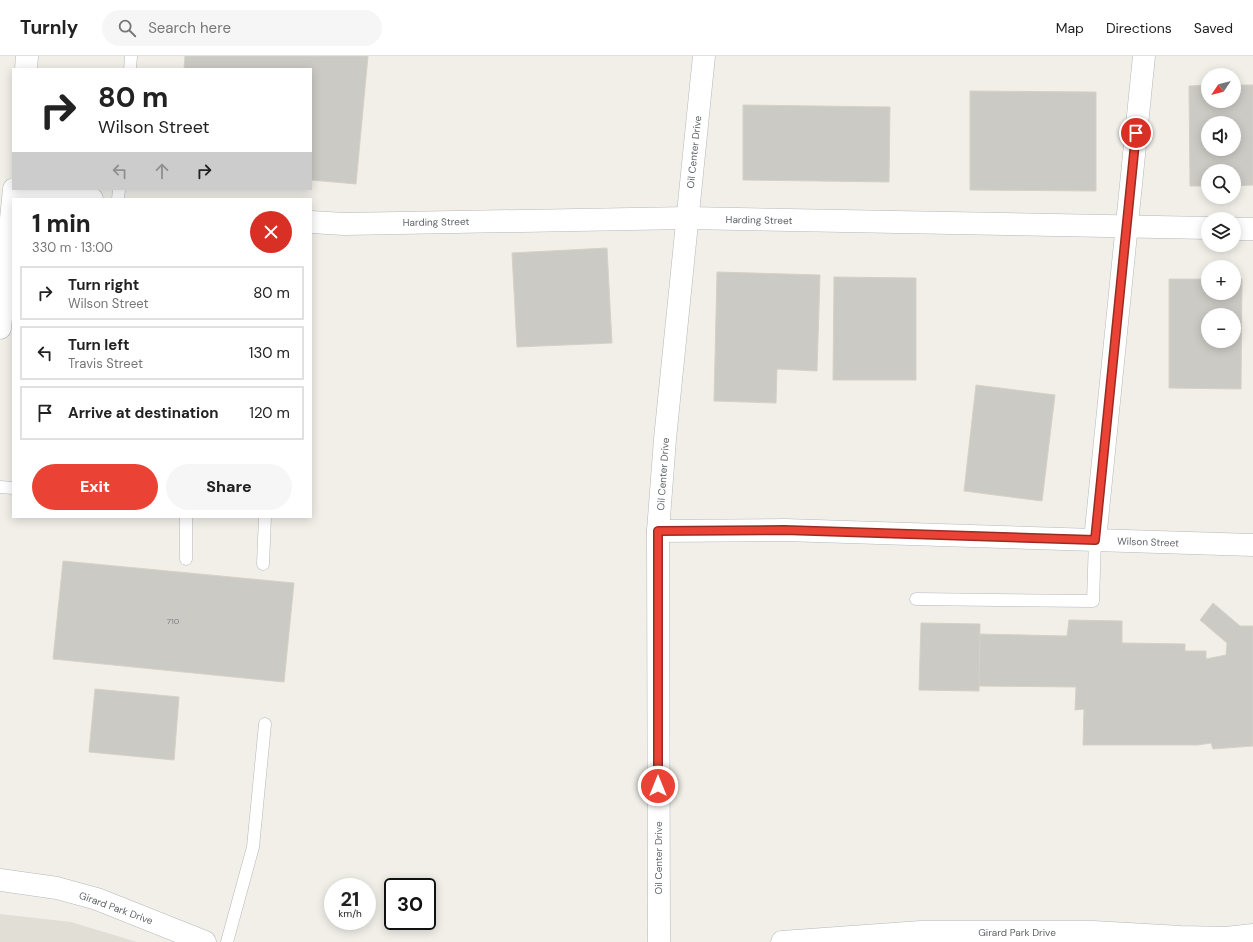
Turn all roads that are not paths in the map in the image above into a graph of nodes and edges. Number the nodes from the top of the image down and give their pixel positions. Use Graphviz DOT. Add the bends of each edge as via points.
graph roads {
  1 [pos="27,56"];
  2 [pos="131,56"];
  3 [pos="704,56"];
  4 [pos="1144,56"];
  5 [pos="26,68"];
  6 [pos="130,68"];
  7 [pos="0,186"];
  8 [pos="12,188"];
  9 [pos="29,190"];
  10 [pos="85,198"];
  11 [pos="12,205"];
  12 [pos="687,218"];
  13 [pos="312,222"];
  14 [pos="1126,226"];
  15 [pos="1201,228"];
  16 [pos="1241,229"];
  17 [pos="1253,229"];
  18 [pos="5,321"];
  19 [pos="0,487"];
  20 [pos="12,488"];
  21 [pos="186,518"];
  22 [pos="266,518"];
  23 [pos="658,531"];
  24 [pos="1095,540"];
  25 [pos="1253,545"];
  26 [pos="186,558"];
  27 [pos="263,564"];
  28 [pos="916,599"];
  29 [pos="265,724"];
  30 [pos="0,880"];
  31 [pos="1253,935"];
  32 [pos="205,942"];
  33 [pos="227,942"];
  34 [pos="659,942"];
  35 [pos="782,942"];
  1 -- 5 [label="street"];
  2 -- 6 [label="lane"];
  3 -- 12 [label="street, Oil Center Drive"];
  4 -- 14 [label="street"];
  7 -- 8 [label="street"];
  9 -- 10 [label="street"];
  11 -- 18 [label="street"];
  12 -- 13 [label="street, Harding Street" via="344,224"];
  12 -- 14 [label="street, Harding Street"];
  12 -- 23 [label="street, Oil Center Drive"];
  14 -- 15 [label="street, Harding Street"];
  14 -- 24 [label="street"];
  16 -- 17 [label="street"];
  19 -- 20 [label="lane"];
  21 -- 26 [label="lane"];
  22 -- 27 [label="lane"];
  23 -- 24 [label="street, Wilson Street" via="784,530"];
  23 -- 34 [label="street, Oil Center Drive"];
  24 -- 25 [label="street, Wilson Street"];
  24 -- 28 [label="lane" via="1093,601"];
  29 -- 33 [label="lane" via="253,847"];
  30 -- 32 [label="street, Girard Park Drive" via="57,888 97,899"];
  31 -- 35 [label="street, Girard Park Drive" via="1226,938 1093,932 921,932"];
}
